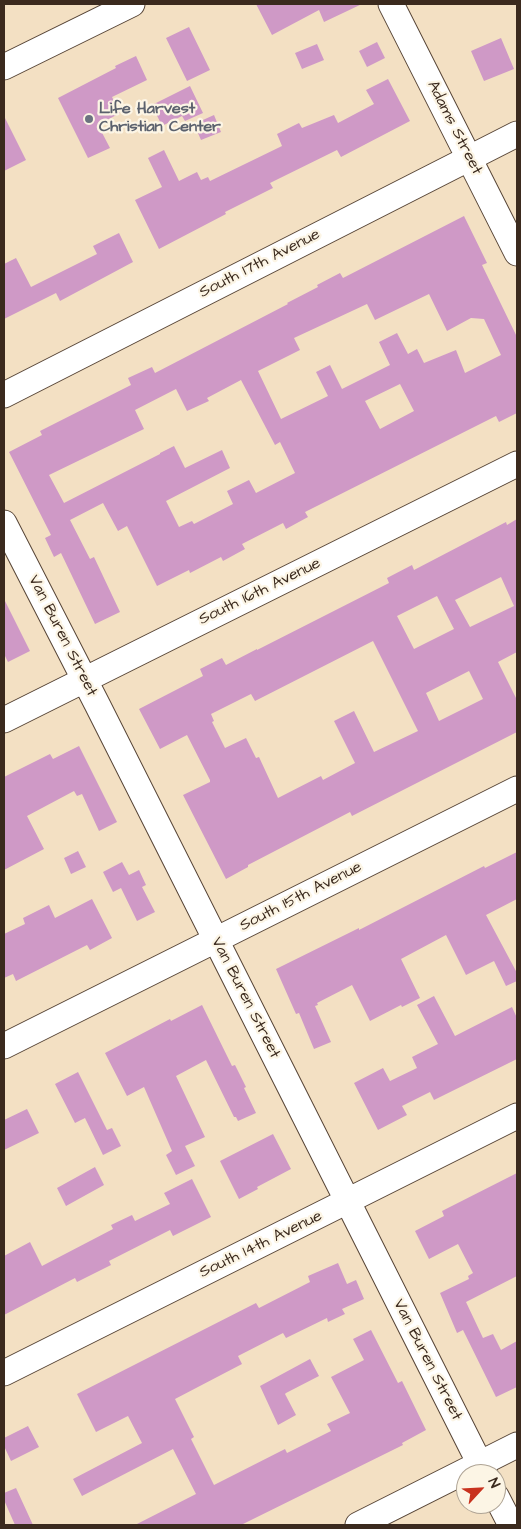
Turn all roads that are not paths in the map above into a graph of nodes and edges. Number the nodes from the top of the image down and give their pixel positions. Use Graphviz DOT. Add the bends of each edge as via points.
graph roads {
  1 [pos="132,4"];
  2 [pos="391,4"];
  3 [pos="4,67"];
  4 [pos="517,134"];
  5 [pos="469,158"];
  6 [pos="517,253"];
  7 [pos="4,395"];
  8 [pos="517,464"];
  9 [pos="4,522"];
  10 [pos="84,679"];
  11 [pos="4,720"];
  12 [pos="517,789"];
  13 [pos="216,939"];
  14 [pos="4,1046"];
  15 [pos="517,1116"];
  16 [pos="348,1202"];
  17 [pos="4,1373"];
  18 [pos="517,1445"];
  19 [pos="479,1464"];
  20 [pos="489,1464"];
  21 [pos="456,1481"];
  22 [pos="358,1525"];
  1 -- 3 [label="street"];
  2 -- 5 [label="street, Adams Street"];
  4 -- 5 [label="street, South 17th Avenue"];
  5 -- 6 [label="street, Adams Street"];
  5 -- 7 [label="street, South 17th Avenue"];
  8 -- 10 [label="street, South 16th Avenue"];
  9 -- 10 [label="street, Van Buren Street"];
  10 -- 11 [label="street, South 16th Avenue"];
  10 -- 13 [label="street, Van Buren Street"];
  12 -- 13 [label="street, South 15th Avenue"];
  13 -- 14 [label="street, South 15th Avenue"];
  13 -- 16 [label="street, Van Buren Street"];
  15 -- 16 [label="street, South 14th Avenue"];
  16 -- 17 [label="street, South 14th Avenue"];
  16 -- 19 [label="street, Van Buren Street"];
  18 -- 20 [label="street"];
  21 -- 22 [label="street"];
}
